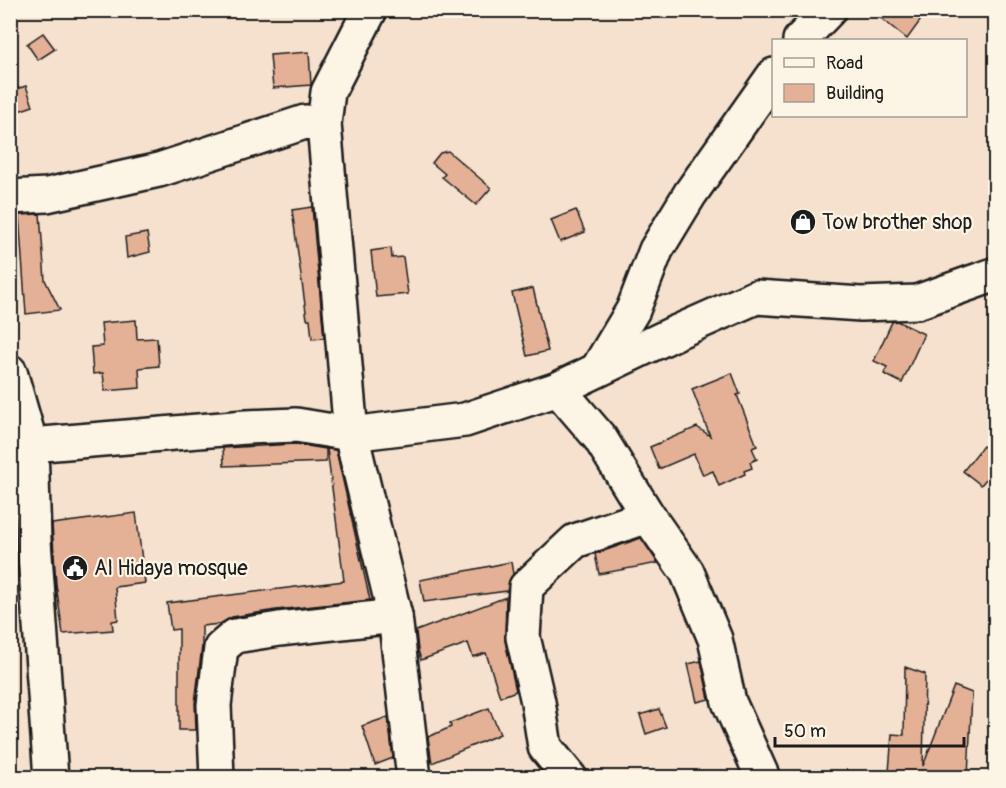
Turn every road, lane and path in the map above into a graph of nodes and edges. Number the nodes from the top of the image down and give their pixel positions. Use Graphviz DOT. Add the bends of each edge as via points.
graph roads {
  1 [pos="370,10"];
  2 [pos="830,10"];
  3 [pos="801,39"];
  4 [pos="772,78"];
  5 [pos="324,124"];
  6 [pos="10,197"];
  7 [pos="996,274"];
  8 [pos="597,370"];
  9 [pos="10,372"];
  10 [pos="558,389"];
  11 [pos="351,434"];
  12 [pos="31,445"];
  13 [pos="648,516"];
  14 [pos="395,616"];
  15 [pos="51,777"];
  16 [pos="217,777"];
  17 [pos="414,777"];
  18 [pos="570,777"];
  19 [pos="763,777"];
  1 -- 5 [label="street" via="328,93"];
  2 -- 3 [label="street"];
  4 -- 8 [label="street" via="690,194 656,250 633,310"];
  5 -- 6 [label="street" via="304,122 159,170 47,195"];
  5 -- 11 [label="street"];
  7 -- 8 [label="street" via="917,302 861,304 756,297"];
  8 -- 10 [label="street"];
  9 -- 12 [label="street"];
  10 -- 11 [label="street" via="465,420"];
  10 -- 13 [label="street" via="600,438"];
  11 -- 12 [label="street" via="296,425 246,426"];
  11 -- 14 [label="street"];
  12 -- 15 [label="street"];
  13 -- 18 [label="street" via="575,541 526,587 523,637 545,747"];
  13 -- 19 [label="street" via="687,572 715,639 729,702"];
  14 -- 16 [label="street" via="235,636 221,648 214,705"];
  14 -- 17 [label="street"];
}
